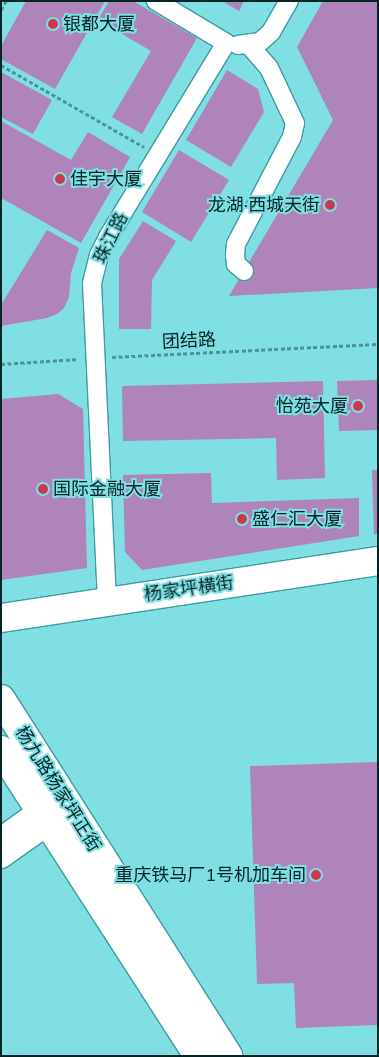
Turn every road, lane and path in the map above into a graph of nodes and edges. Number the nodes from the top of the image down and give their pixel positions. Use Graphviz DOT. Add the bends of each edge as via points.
graph roads {
  1 [pos="6,1"];
  2 [pos="156,1"];
  3 [pos="289,1"];
  4 [pos="1,10"];
  5 [pos="226,42"];
  6 [pos="248,44"];
  7 [pos="1,65"];
  8 [pos="159,155"];
  9 [pos="244,271"];
  10 [pos="378,344"];
  11 [pos="96,358"];
  12 [pos="1,364"];
  13 [pos="378,561"];
  14 [pos="107,601"];
  15 [pos="1,618"];
  16 [pos="1,699"];
  17 [pos="1,750"];
  18 [pos="45,816"];
  19 [pos="1,837"];
  20 [pos="1,857"];
  21 [pos="198,1056"];
  22 [pos="228,1056"];
  1 -- 4 [label="path"];
  2 -- 5 [label="street"];
  3 -- 6 [label="street" via="271,32 260,42"];
  5 -- 6 [label="street"];
  5 -- 8 [label="street, 珠江路"];
  6 -- 9 [label="street" via="269,68 295,123 292,136 236,244 236,264"];
  7 -- 8 [label="path"];
  8 -- 11 [label="street, 珠江路" via="99,255 92,283"];
  10 -- 11 [label="path, 团结路"];
  11 -- 12 [label="path, 团结路"];
  11 -- 14 [label="street, 珠江路"];
  13 -- 14 [label="main road, 杨家坪横街"];
  14 -- 15 [label="main road, 杨家坪横街"];
  16 -- 22 [label="main road, 杨九路杨家坪正街"];
  17 -- 18 [label="main road, 杨九路杨家坪正街"];
  18 -- 19 [label="street"];
  18 -- 20 [label="street"];
  18 -- 21 [label="main road, 杨九路杨家坪正街"];
}
